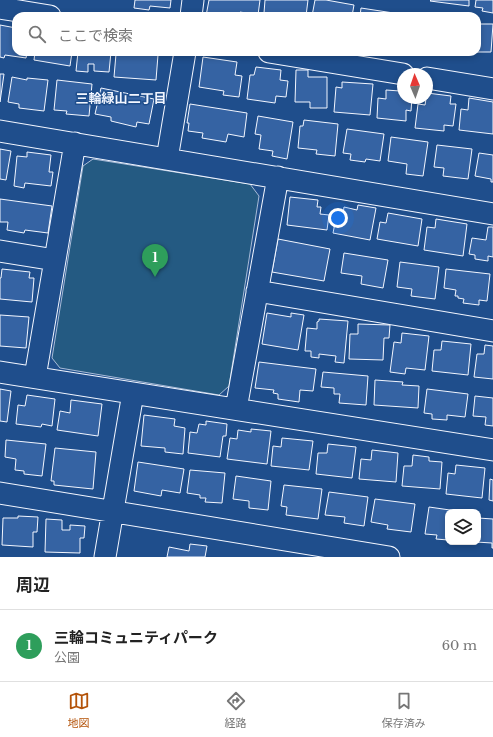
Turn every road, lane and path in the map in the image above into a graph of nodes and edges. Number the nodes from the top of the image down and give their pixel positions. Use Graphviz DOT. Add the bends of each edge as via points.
graph roads {
  1 [pos="194,0"];
  2 [pos="0,8"];
  3 [pos="25,12"];
  4 [pos="192,12"];
  5 [pos="184,56"];
  6 [pos="293,56"];
  7 [pos="397,73"];
  8 [pos="433,79"];
  9 [pos="493,89"];
  10 [pos="0,130"];
  11 [pos="75,143"];
  12 [pos="167,159"];
  13 [pos="278,177"];
  14 [pos="493,214"];
  15 [pos="0,251"];
  16 [pos="55,260"];
  17 [pos="257,291"];
  18 [pos="493,330"];
  19 [pos="0,372"];
  20 [pos="35,378"];
  21 [pos="133,393"];
  22 [pos="236,409"];
  23 [pos="493,450"];
  24 [pos="0,493"];
  25 [pos="113,512"];
  26 [pos="105,557"];
  27 [pos="389,557"];
  1 -- 4 [label="street"];
  2 -- 3 [label="street"];
  5 -- 12 [label="street"];
  6 -- 7 [label="street"];
  8 -- 9 [label="street"];
  10 -- 11 [label="street"];
  11 -- 12 [label="street"];
  11 -- 16 [label="street"];
  12 -- 13 [label="street"];
  13 -- 14 [label="street"];
  13 -- 17 [label="street"];
  15 -- 16 [label="street"];
  16 -- 20 [label="street"];
  17 -- 18 [label="street"];
  17 -- 22 [label="street"];
  19 -- 20 [label="street"];
  20 -- 21 [label="street"];
  21 -- 22 [label="street"];
  21 -- 25 [label="street"];
  22 -- 23 [label="street"];
  24 -- 25 [label="street"];
  25 -- 26 [label="street"];
  25 -- 27 [label="street"];
}
